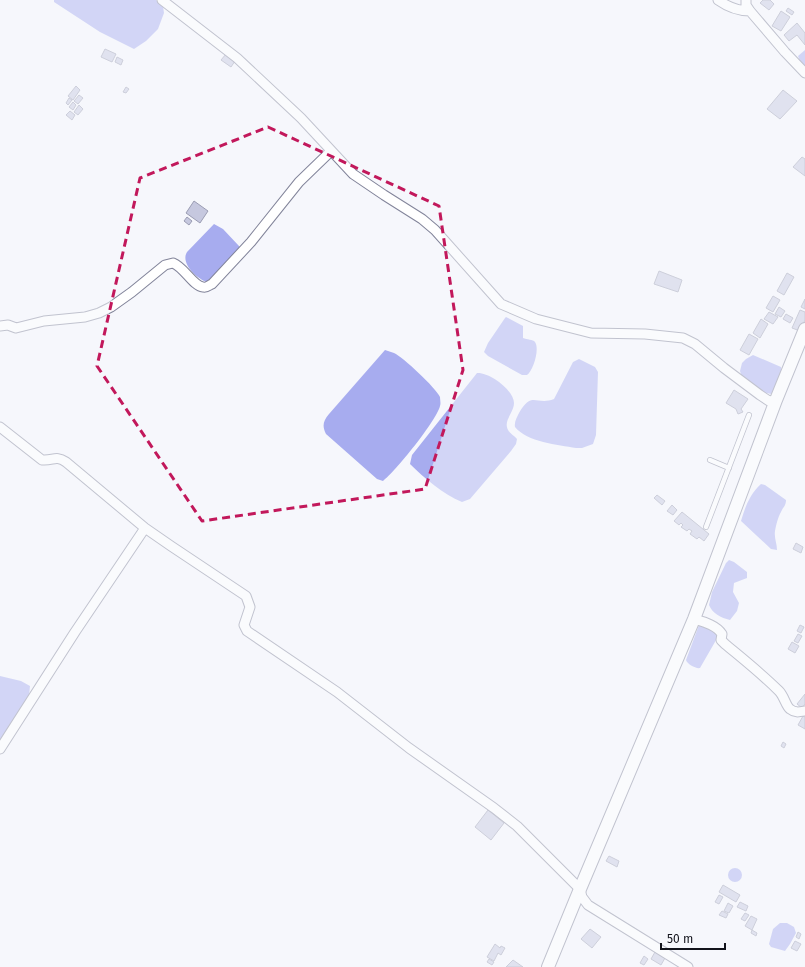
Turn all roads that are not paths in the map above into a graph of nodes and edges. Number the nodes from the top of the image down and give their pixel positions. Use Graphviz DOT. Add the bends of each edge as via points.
graph roads {
  1 [pos="162,0"];
  2 [pos="718,0"];
  3 [pos="746,0"];
  4 [pos="750,11"];
  5 [pos="805,73"];
  6 [pos="331,151"];
  7 [pos="0,326"];
  8 [pos="805,329"];
  9 [pos="776,400"];
  10 [pos="749,415"];
  11 [pos="0,427"];
  12 [pos="710,460"];
  13 [pos="729,468"];
  14 [pos="706,527"];
  15 [pos="145,528"];
  16 [pos="694,618"];
  17 [pos="805,711"];
  18 [pos="0,749"];
  19 [pos="580,889"];
  20 [pos="548,967"];
  21 [pos="688,967"];
  1 -- 6 [label="street" via="236,58 301,118"];
  2 -- 4 [label="street" via="726,6"];
  3 -- 4 [label="street"];
  4 -- 5 [label="street"];
  6 -- 7 [label="street" via="298,182 251,242 207,287 199,286 177,264 169,263 111,307 99,312 85,317 44,321 16,328"];
  6 -- 9 [label="street" via="353,174 435,230 501,304 536,319 591,333 683,338 695,344 760,395 769,400"];
  8 -- 9 [label="main road"];
  9 -- 16 [label="main road"];
  10 -- 13 [label="lane"];
  11 -- 15 [label="street" via="39,459 60,458 66,462"];
  12 -- 13 [label="lane"];
  13 -- 14 [label="lane"];
  15 -- 18 [label="street"];
  15 -- 19 [label="street" via="246,596 250,607 244,625 247,631 337,692 409,748 494,808 517,826"];
  16 -- 17 [label="street" via="719,631 722,634 721,640 780,692 789,708 797,713"];
  16 -- 19 [label="main road"];
  19 -- 20 [label="main road"];
  19 -- 21 [label="street" via="582,897 591,907"];
}
